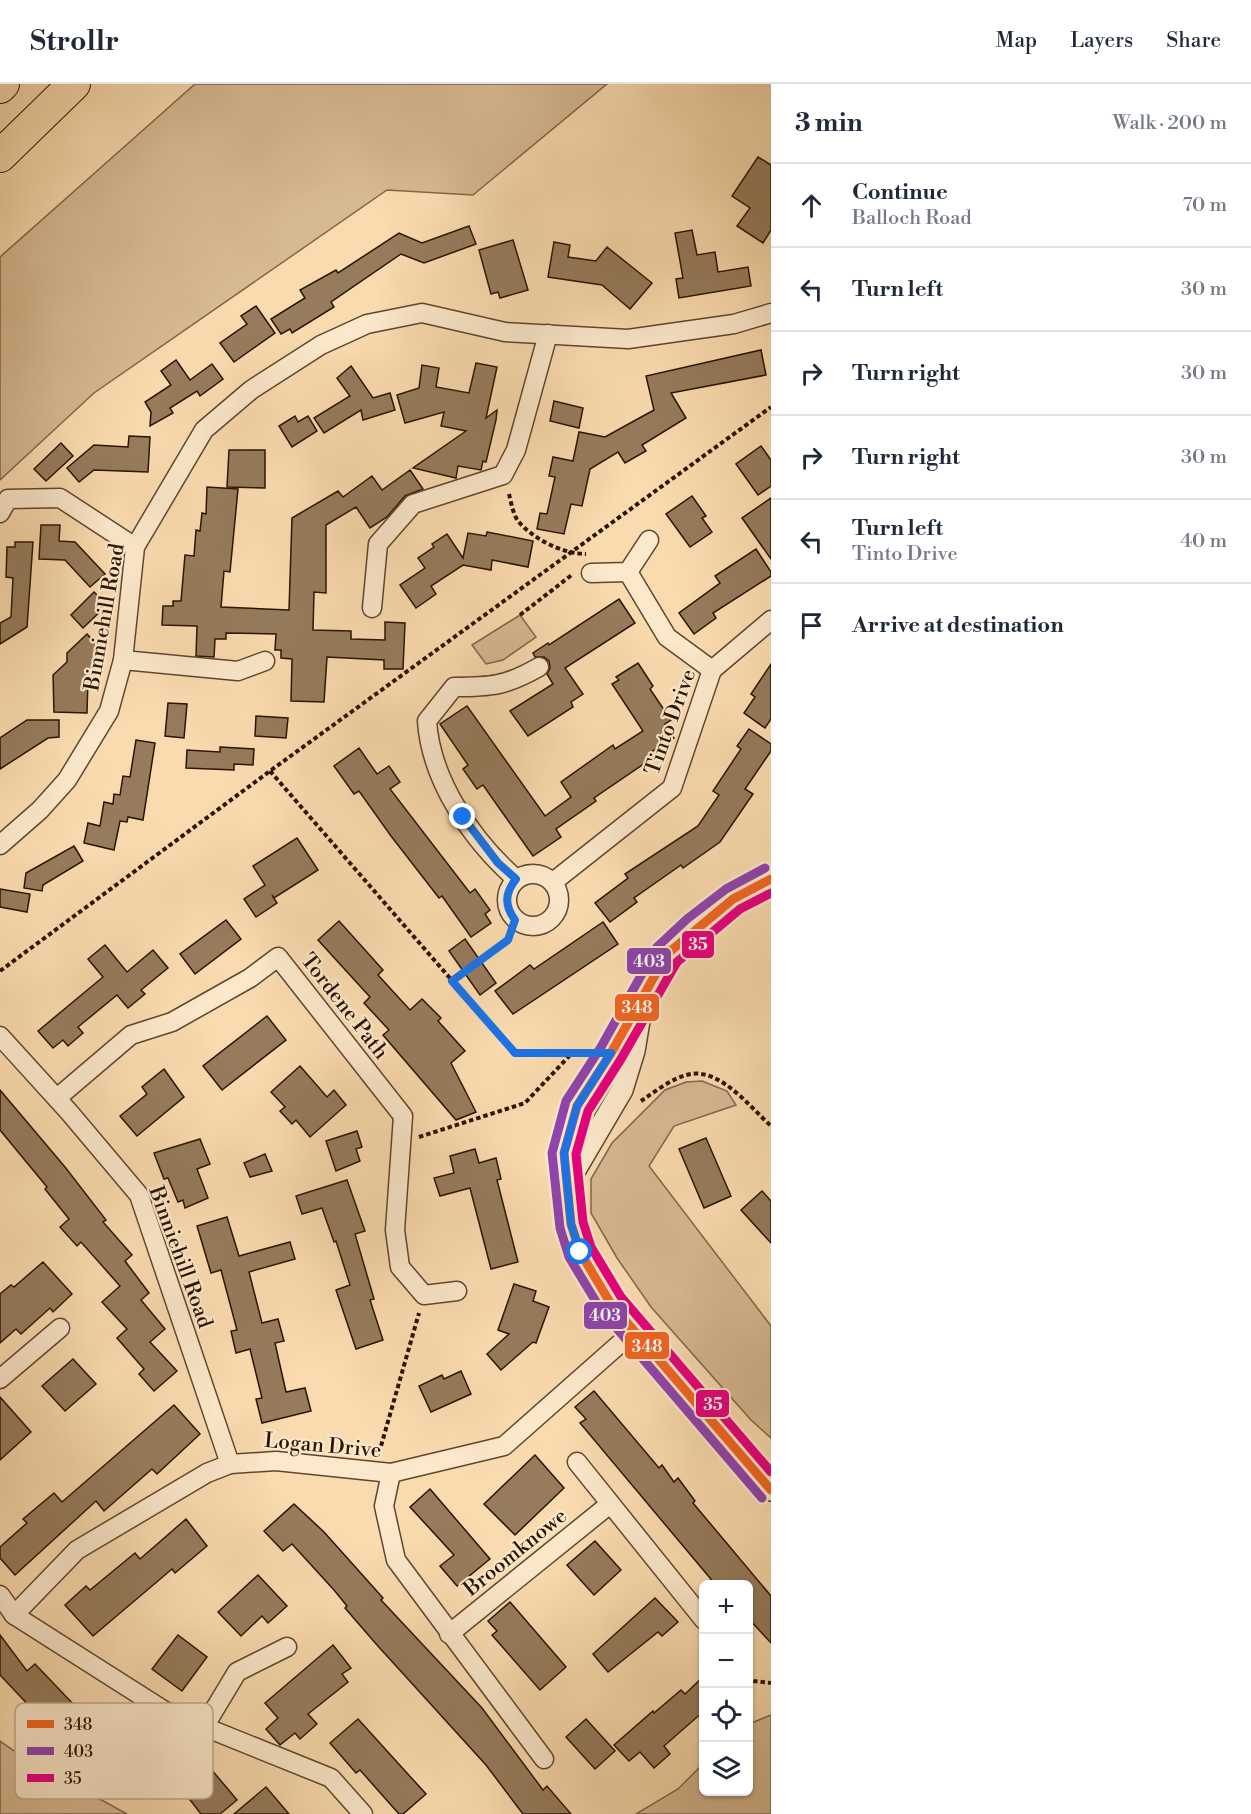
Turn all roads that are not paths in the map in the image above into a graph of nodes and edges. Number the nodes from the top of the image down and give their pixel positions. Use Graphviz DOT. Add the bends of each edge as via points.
graph roads {
  1 [pos="74,84"];
  2 [pos="0,156"];
  3 [pos="771,313"];
  4 [pos="548,334"];
  5 [pos="0,513"];
  6 [pos="649,540"];
  7 [pos="135,547"];
  8 [pos="628,572"];
  9 [pos="591,573"];
  10 [pos="372,608"];
  11 [pos="771,621"];
  12 [pos="123,660"];
  13 [pos="265,661"];
  14 [pos="539,668"];
  15 [pos="712,670"];
  16 [pos="0,845"];
  17 [pos="516,879"];
  18 [pos="771,879"];
  19 [pos="553,882"];
  20 [pos="643,999"];
  21 [pos="0,1036"];
  22 [pos="57,1098"];
  23 [pos="568,1182"];
  24 [pos="457,1291"];
  25 [pos="60,1328"];
  26 [pos="633,1332"];
  27 [pos="0,1379"];
  28 [pos="577,1462"];
  29 [pos="230,1464"];
  30 [pos="382,1472"];
  31 [pos="771,1490"];
  32 [pos="610,1504"];
  33 [pos="0,1595"];
  34 [pos="699,1614"];
  35 [pos="14,1615"];
  36 [pos="449,1634"];
  37 [pos="287,1647"];
  38 [pos="152,1703"];
  39 [pos="213,1712"];
  40 [pos="213,1731"];
  41 [pos="544,1759"];
  42 [pos="363,1814"];
  1 -- 2 [label="highway"];
  3 -- 4 [label="street, Binniehill Road" via="734,324 628,339"];
  4 -- 7 [label="street, Binniehill Road" via="505,332 422,313 367,324 321,345 251,390 204,430"];
  4 -- 10 [label="street" via="516,450 503,475 413,504 378,544"];
  5 -- 7 [label="street" via="8,500 60,498"];
  6 -- 8 [label="street"];
  7 -- 12 [label="street, Binniehill Road"];
  8 -- 9 [label="street"];
  8 -- 15 [label="street" via="667,637"];
  11 -- 15 [label="street, Tinto Drive"];
  12 -- 13 [label="street" via="238,671"];
  12 -- 16 [label="street, Binniehill Road" via="109,711 67,780"];
  14 -- 17 [label="street" via="513,682 454,687 427,721 429,746 463,817 498,863"];
  15 -- 19 [label="street, Tinto Drive" via="672,788"];
  17 -- 19 [label="street" via="535,873"];
  17 -- 19 [label="street" via="509,888 508,910 515,920 537,926 547,922 560,903"];
  18 -- 20 [label="street" via="694,928 667,954"];
  20 -- 23 [label="street" via="622,1090"];
  20 -- 23 [label="street" via="577,1106 564,1153"];
  21 -- 22 [label="street, Binniehill Road"];
  22 -- 24 [label="street, Tordene Path" via="131,1035 172,1022 250,978 278,957 403,1116 395,1230 400,1267 424,1295"];
  22 -- 29 [label="street, Binniehill Road" via="139,1195"];
  23 -- 26 [label="street" via="571,1224 580,1252 610,1304"];
  25 -- 27 [label="street"];
  26 -- 30 [label="street, Logan Drive" via="504,1446"];
  26 -- 31 [label="street"];
  28 -- 32 [label="street"];
  29 -- 30 [label="street, Logan Drive" via="276,1461"];
  29 -- 35 [label="street, Logan Drive" via="207,1473 78,1550"];
  30 -- 36 [label="street" via="384,1506 396,1560"];
  32 -- 34 [label="street"];
  32 -- 36 [label="street, Broomknowe"];
  33 -- 35 [label="street"];
  35 -- 38 [label="street"];
  36 -- 41 [label="street"];
  37 -- 39 [label="street" via="237,1672"];
  40 -- 42 [label="street" via="331,1778"];
}
